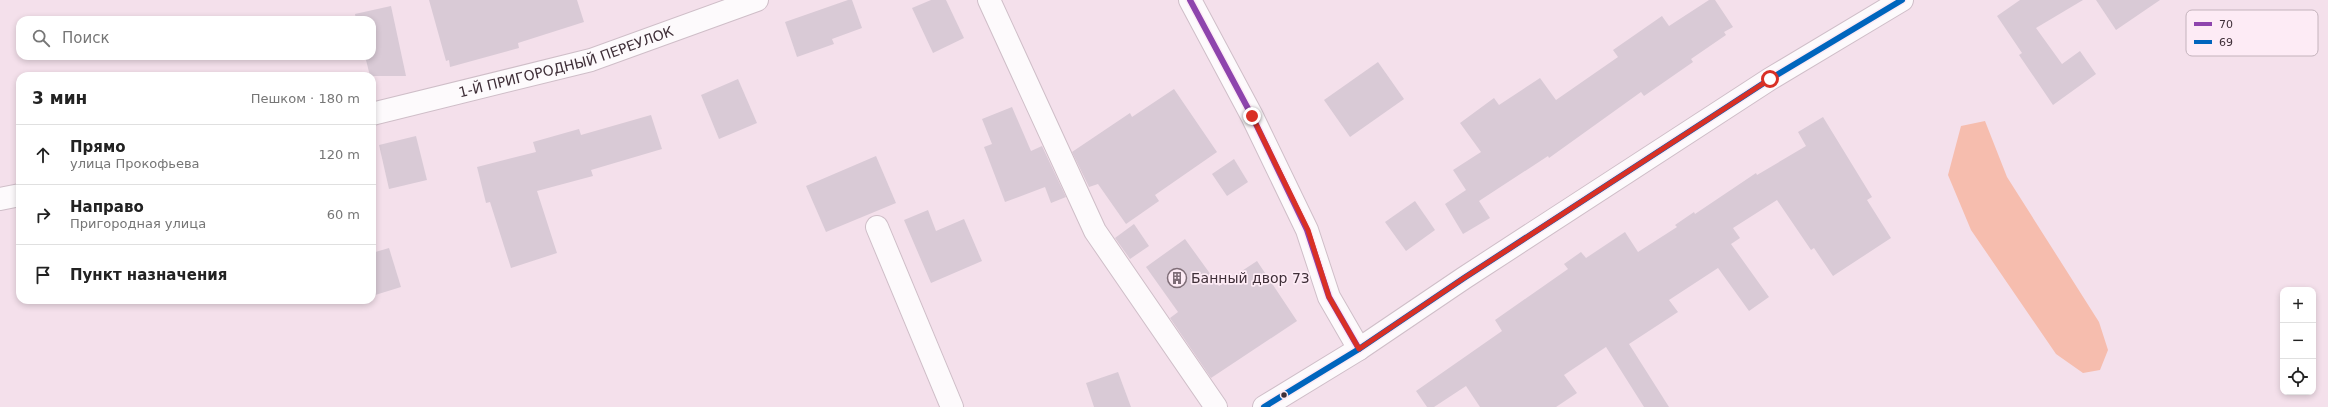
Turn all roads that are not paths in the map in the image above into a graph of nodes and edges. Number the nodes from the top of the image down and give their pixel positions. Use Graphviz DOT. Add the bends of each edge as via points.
graph roads {
  1 [pos="757,0"];
  2 [pos="989,0"];
  3 [pos="1190,0"];
  4 [pos="1902,0"];
  5 [pos="376,113"];
  6 [pos="16,196"];
  7 [pos="0,199"];
  8 [pos="877,227"];
  9 [pos="1359,349"];
  10 [pos="952,407"];
  11 [pos="1216,407"];
  12 [pos="1264,407"];
  1 -- 5 [label="street, 1-Й ПРИГОРОДНЫЙ ПЕРЕУЛОК" via="591,60"];
  2 -- 11 [label="street" via="1095,230"];
  3 -- 9 [label="street" via="1252,116 1308,230 1329,297"];
  4 -- 9 [label="street" via="1763,83"];
  6 -- 7 [label="street"];
  8 -- 10 [label="street"];
  9 -- 12 [label="street"];
}
